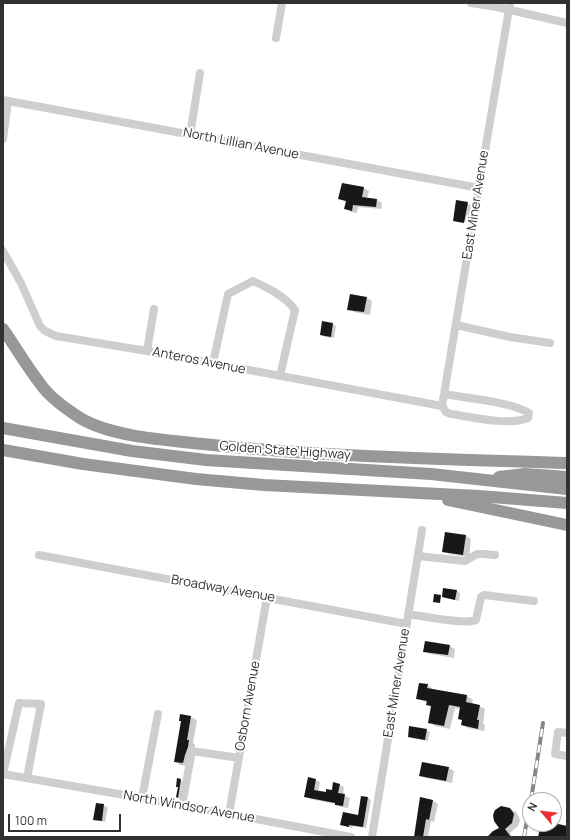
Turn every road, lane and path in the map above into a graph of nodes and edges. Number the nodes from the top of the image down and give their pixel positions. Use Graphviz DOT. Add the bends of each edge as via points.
graph roads {
  1 [pos="282,3"];
  2 [pos="471,3"];
  3 [pos="509,7"];
  4 [pos="567,24"];
  5 [pos="276,38"];
  6 [pos="200,73"];
  7 [pos="6,100"];
  8 [pos="190,135"];
  9 [pos="3,140"];
  10 [pos="479,188"];
  11 [pos="3,252"];
  12 [pos="154,309"];
  13 [pos="456,325"];
  14 [pos="3,328"];
  15 [pos="550,343"];
  16 [pos="147,351"];
  17 [pos="213,363"];
  18 [pos="280,376"];
  19 [pos="444,394"];
  20 [pos="442,406"];
  21 [pos="3,428"];
  22 [pos="3,450"];
  23 [pos="567,463"];
  24 [pos="567,477"];
  25 [pos="476,480"];
  26 [pos="567,490"];
  27 [pos="420,493"];
  28 [pos="567,503"];
  29 [pos="567,525"];
  30 [pos="422,530"];
  31 [pos="39,555"];
  32 [pos="495,555"];
  33 [pos="418,556"];
  34 [pos="267,598"];
  35 [pos="534,600"];
  36 [pos="408,614"];
  37 [pos="407,624"];
  38 [pos="158,714"];
  39 [pos="567,733"];
  40 [pos="567,756"];
  41 [pos="239,758"];
  42 [pos="3,774"];
  43 [pos="27,778"];
  44 [pos="142,798"];
  45 [pos="182,806"];
  46 [pos="229,814"];
  47 [pos="351,837"];
  48 [pos="372,837"];
  1 -- 5 [label="street"];
  2 -- 3 [label="street"];
  3 -- 4 [label="street"];
  3 -- 10 [label="street, East Miner Avenue"];
  6 -- 8 [label="street"];
  7 -- 8 [label="street, North Lillian Avenue"];
  7 -- 9 [label="street"];
  8 -- 10 [label="street, North Lillian Avenue"];
  10 -- 13 [label="street, East Miner Avenue"];
  11 -- 16 [label="street, Anteros Avenue" via="21,283 36,320 45,331 56,336"];
  12 -- 16 [label="street"];
  13 -- 15 [label="street"];
  13 -- 19 [label="street, East Miner Avenue"];
  14 -- 23 [label="highway" via="39,383 58,403 82,419 107,429 168,440 234,447 366,456"];
  16 -- 17 [label="street, Anteros Avenue"];
  17 -- 18 [label="street, Anteros Avenue"];
  17 -- 18 [label="street" via="228,294 253,281 288,301 295,310"];
  18 -- 20 [label="street, Anteros Avenue"];
  19 -- 20 [label="street, East Miner Avenue"];
  19 -- 20 [label="street, Anteros Avenue" via="508,406 529,413 528,418 522,421 499,421 452,414 446,412"];
  21 -- 25 [label="highway, Golden State Highway" via="132,451 206,460 431,474"];
  22 -- 27 [label="highway" via="196,479"];
  24 -- 25 [label="highway" via="525,474"];
  25 -- 26 [label="highway, Golden State Highway"];
  27 -- 28 [label="highway"];
  27 -- 29 [label="highway"];
  30 -- 33 [label="street, East Miner Avenue"];
  31 -- 34 [label="street, Broadway Avenue"];
  32 -- 33 [label="street" via="477,554 465,561"];
  33 -- 36 [label="street, East Miner Avenue"];
  34 -- 37 [label="street, Broadway Avenue"];
  34 -- 41 [label="street, Osborn Avenue"];
  35 -- 36 [label="street" via="484,595 481,597 476,620 472,622"];
  36 -- 37 [label="street, East Miner Avenue"];
  37 -- 48 [label="street, East Miner Avenue"];
  38 -- 44 [label="street"];
  39 -- 40 [label="street" via="558,732 555,754"];
  41 -- 45 [label="street" via="192,751"];
  41 -- 46 [label="street, Osborn Avenue"];
  42 -- 43 [label="street, North Windsor Avenue"];
  42 -- 43 [label="street" via="19,703 41,704"];
  43 -- 44 [label="street, North Windsor Avenue"];
  44 -- 45 [label="street, North Windsor Avenue"];
  45 -- 46 [label="street, North Windsor Avenue"];
  46 -- 47 [label="street, North Windsor Avenue"];
}
